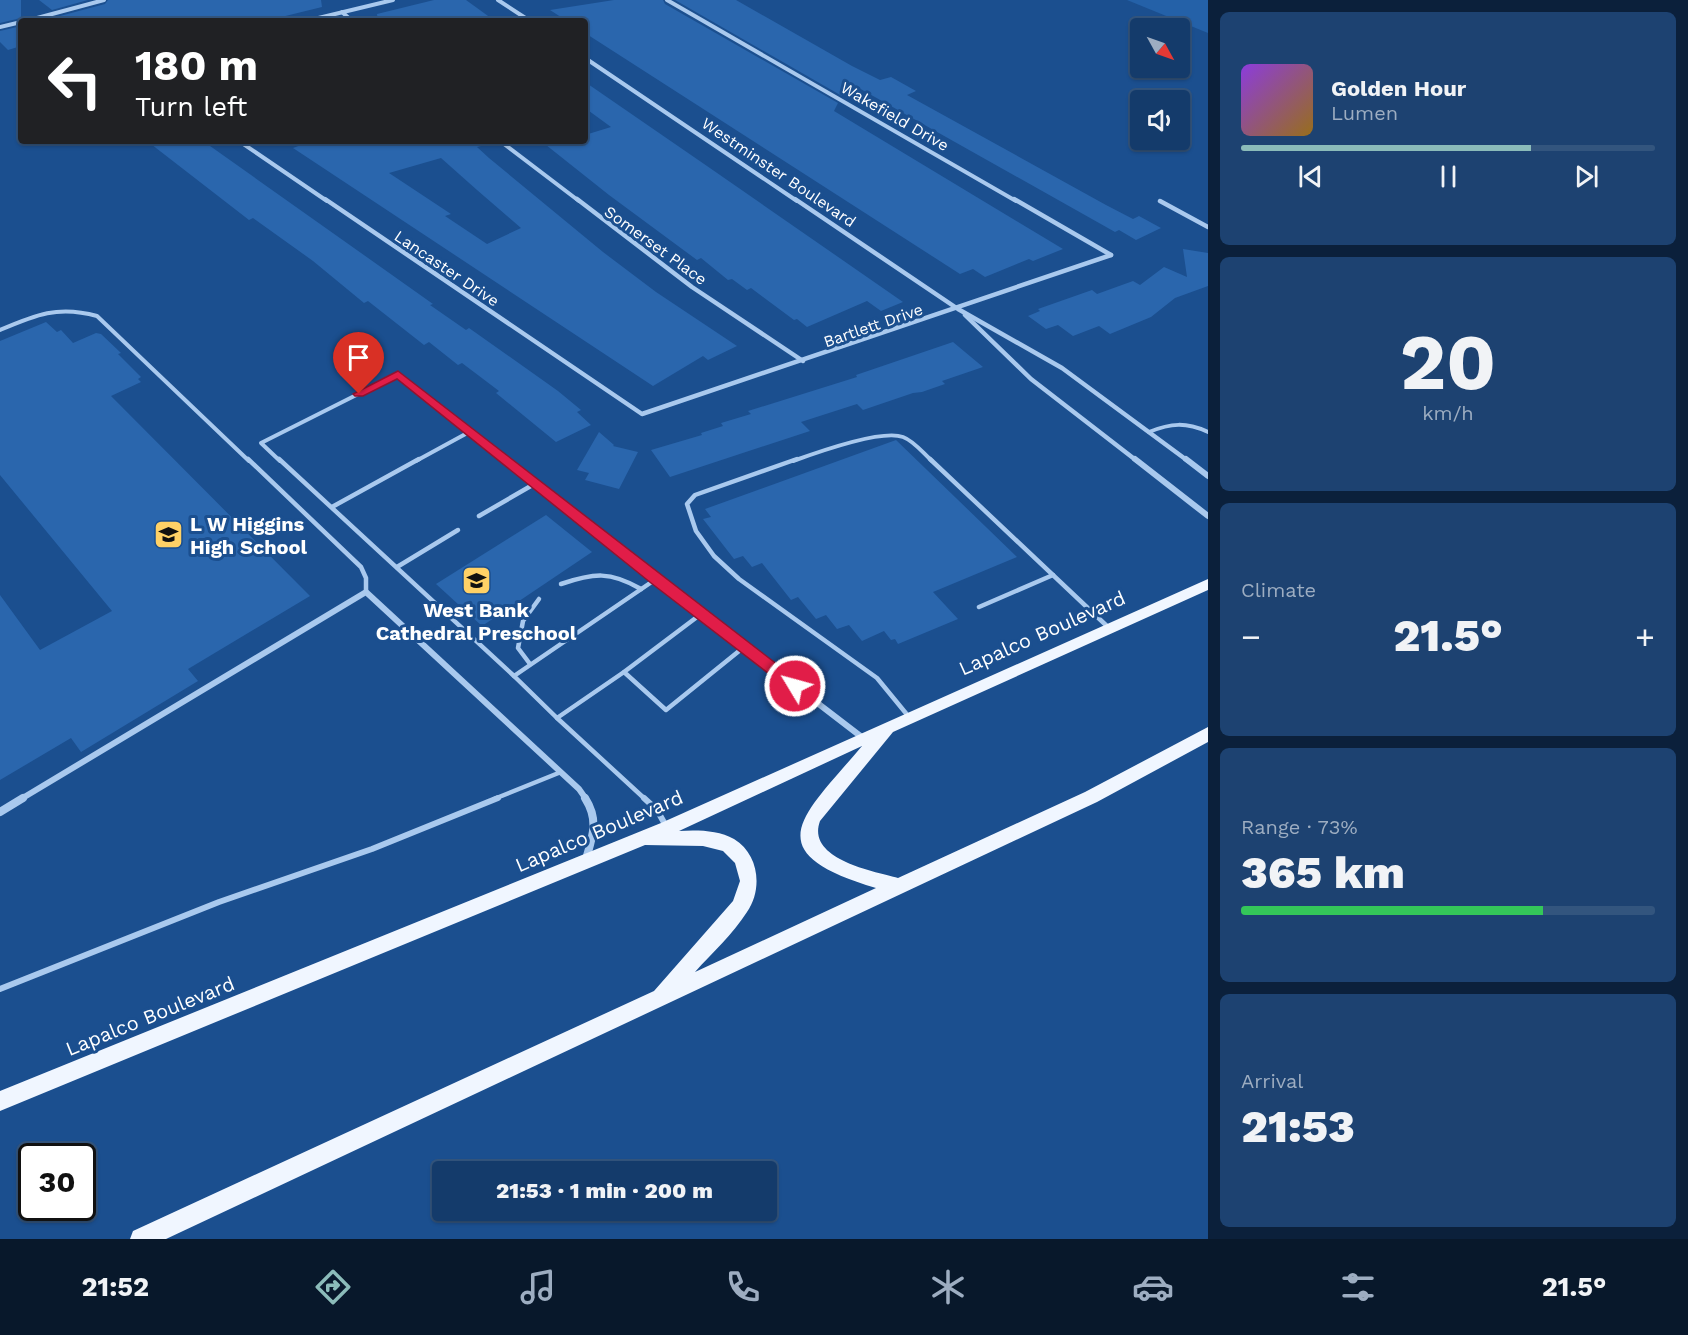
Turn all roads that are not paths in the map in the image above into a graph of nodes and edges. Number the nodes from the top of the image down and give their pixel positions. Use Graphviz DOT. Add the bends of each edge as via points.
graph roads {
  1 [pos="102,0"];
  2 [pos="393,0"];
  3 [pos="498,0"];
  4 [pos="667,0"];
  5 [pos="342,12"];
  6 [pos="37,18"];
  7 [pos="318,18"];
  8 [pos="349,18"];
  9 [pos="525,18"];
  10 [pos="18,23"];
  11 [pos="0,27"];
  12 [pos="588,60"];
  13 [pos="243,144"];
  14 [pos="504,144"];
  15 [pos="1160,201"];
  16 [pos="1208,227"];
  17 [pos="1111,255"];
  18 [pos="958,309"];
  19 [pos="0,330"];
  20 [pos="803,362"];
  21 [pos="642,414"];
  22 [pos="471,431"];
  23 [pos="1149,432"];
  24 [pos="1208,432"];
  25 [pos="503,457"];
  26 [pos="1208,476"];
  27 [pos="536,483"];
  28 [pos="332,507"];
  29 [pos="479,516"];
  30 [pos="1208,516"];
  31 [pos="458,530"];
  32 [pos="397,567"];
  33 [pos="1053,575"];
  34 [pos="656,579"];
  35 [pos="561,584"];
  36 [pos="1208,584"];
  37 [pos="641,589"];
  38 [pos="366,592"];
  39 [pos="539,599"];
  40 [pos="979,607"];
  41 [pos="701,614"];
  42 [pos="1109,628"];
  43 [pos="744,647"];
  44 [pos="530,664"];
  45 [pos="624,672"];
  46 [pos="514,676"];
  47 [pos="909,717"];
  48 [pos="557,718"];
  49 [pos="888,727"];
  50 [pos="1208,734"];
  51 [pos="862,738"];
  52 [pos="561,772"];
  53 [pos="0,812"];
  54 [pos="667,828"];
  55 [pos="641,839"];
  56 [pos="585,863"];
  57 [pos="900,887"];
  58 [pos="0,989"];
  59 [pos="658,999"];
  60 [pos="0,1101"];
  61 [pos="141,1239"];
  1 -- 6 [label="street"];
  2 -- 5 [label="street"];
  3 -- 9 [label="street"];
  4 -- 17 [label="street, Wakefield Drive"];
  5 -- 7 [label="street"];
  5 -- 8 [label="street"];
  10 -- 11 [label="street"];
  12 -- 18 [label="street, Westminster Boulevard"];
  13 -- 21 [label="street, Lancaster Drive"];
  14 -- 20 [label="street, Somerset Place" via="692,287"];
  15 -- 16 [label="street"];
  17 -- 18 [label="street, Bartlett Drive"];
  18 -- 20 [label="street, Bartlett Drive"];
  18 -- 23 [label="street, Westminster Boulevard" via="1062,368"];
  18 -- 30 [label="street, Westminster Boulevard" via="1031,379"];
  19 -- 38 [label="lane" via="55,310 78,309 97,316 361,567"];
  20 -- 21 [label="street, Bartlett Drive"];
  22 -- 25 [label="lane"];
  22 -- 28 [label="lane"];
  22 -- 28 [label="lane" via="398,374 261,443"];
  23 -- 24 [label="lane" via="1171,423"];
  23 -- 26 [label="street, Westminster Boulevard"];
  25 -- 27 [label="street"];
  27 -- 29 [label="lane"];
  27 -- 34 [label="street"];
  28 -- 32 [label="lane"];
  31 -- 32 [label="lane"];
  32 -- 46 [label="lane"];
  33 -- 40 [label="lane"];
  33 -- 42 [label="lane"];
  33 -- 47 [label="lane" via="901,436 873,437 695,495 687,504 694,529 730,570 877,678"];
  34 -- 37 [label="lane"];
  34 -- 41 [label="street"];
  35 -- 37 [label="lane" via="593,573 622,577"];
  36 -- 42 [label="main road, Lapalco Boulevard"];
  37 -- 44 [label="lane"];
  38 -- 52 [label="street"];
  38 -- 53 [label="street"];
  39 -- 44 [label="lane" via="523,621 518,648"];
  41 -- 43 [label="street"];
  41 -- 45 [label="lane"];
  42 -- 47 [label="main road, Lapalco Boulevard"];
  43 -- 45 [label="lane" via="666,710"];
  43 -- 51 [label="street"];
  44 -- 46 [label="lane"];
  45 -- 48 [label="lane"];
  46 -- 48 [label="lane"];
  47 -- 49 [label="main road, Lapalco Boulevard"];
  48 -- 54 [label="lane" via="657,810"];
  49 -- 51 [label="main road, Lapalco Boulevard"];
  49 -- 57 [label="main road" via="813,817 808,839 824,859"];
  50 -- 57 [label="main road" via="1091,797"];
  51 -- 54 [label="main road, Lapalco Boulevard"];
  52 -- 56 [label="street" via="579,789 594,812 593,835"];
  52 -- 58 [label="lane" via="372,849 219,902"];
  54 -- 55 [label="main road, Lapalco Boulevard"];
  55 -- 56 [label="main road, Lapalco Boulevard"];
  55 -- 59 [label="main road" via="703,838 728,845 743,859 749,881 741,906"];
  56 -- 60 [label="main road, Lapalco Boulevard"];
  57 -- 59 [label="main road"];
  59 -- 61 [label="main road"];
}
